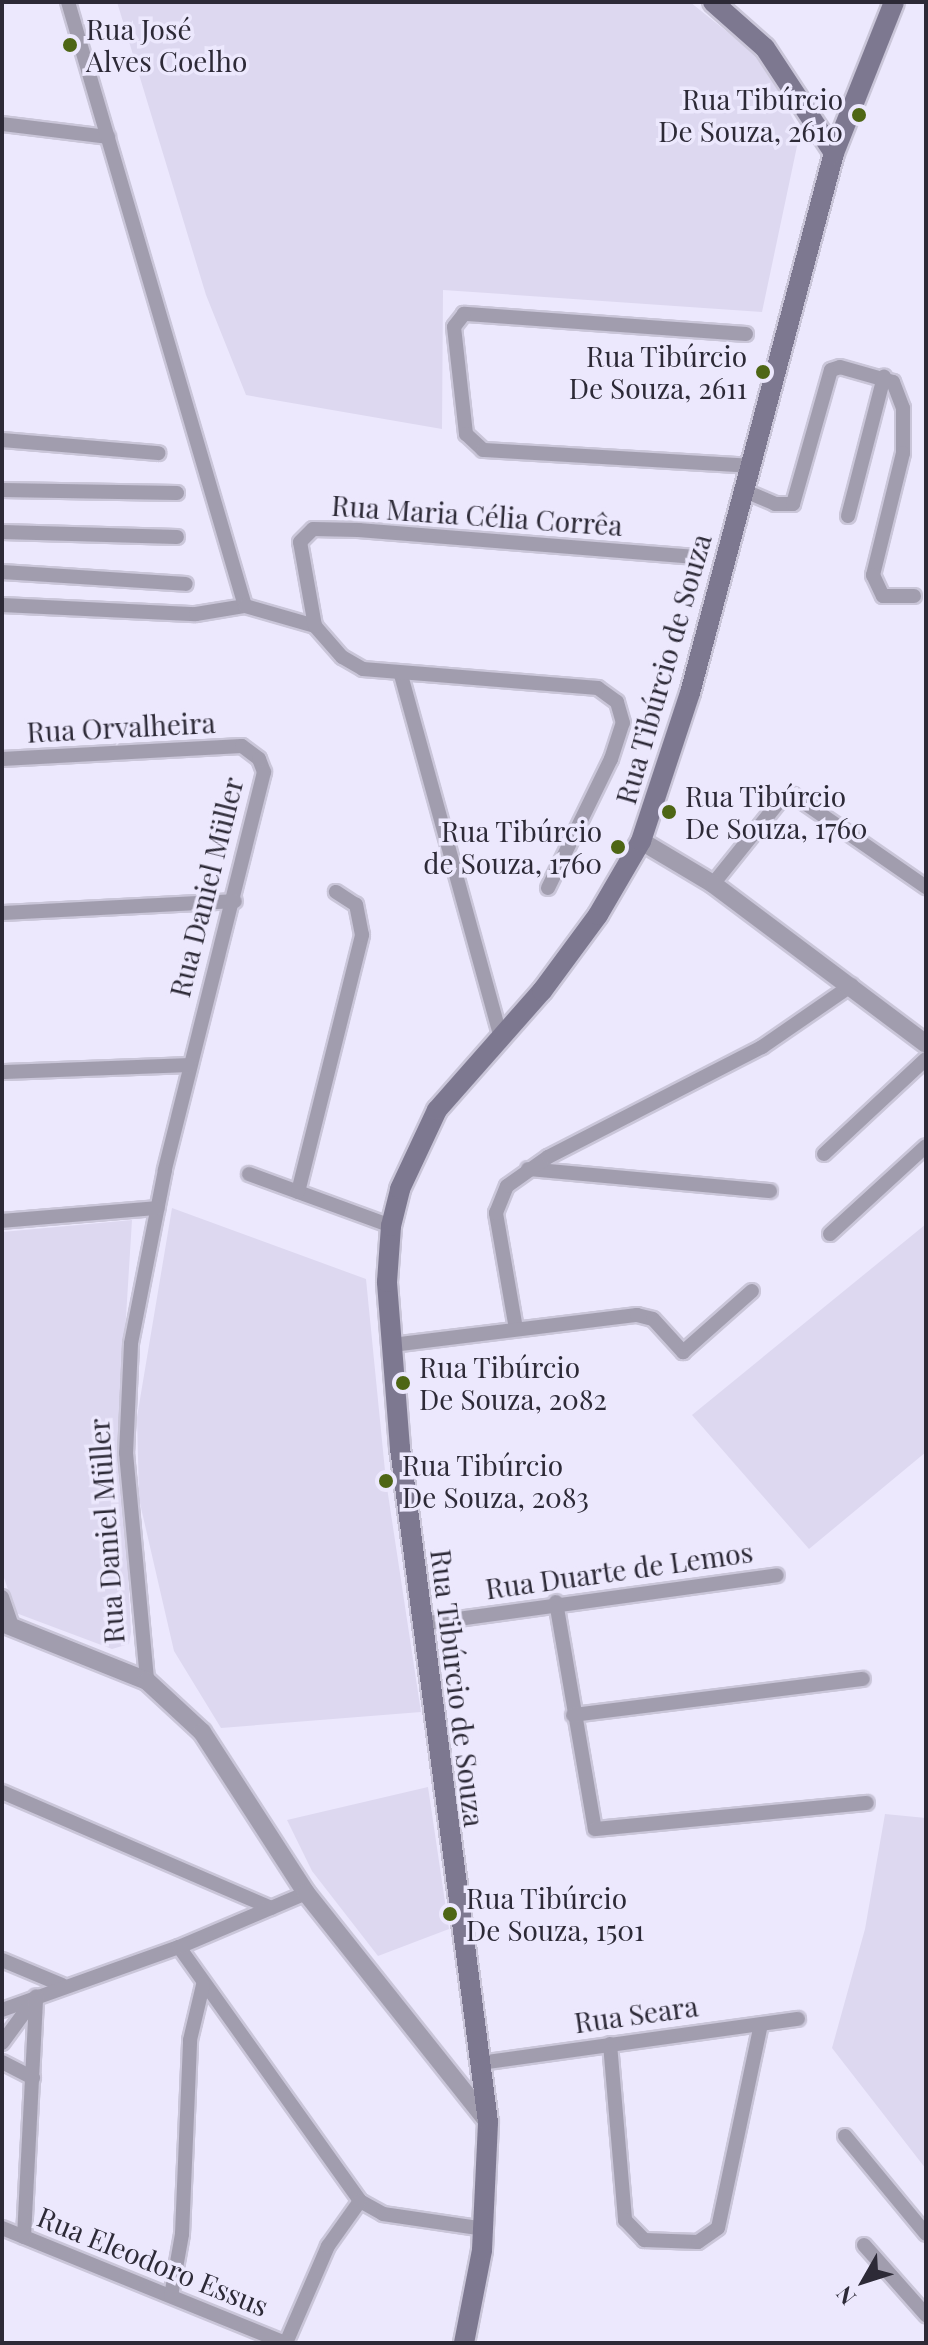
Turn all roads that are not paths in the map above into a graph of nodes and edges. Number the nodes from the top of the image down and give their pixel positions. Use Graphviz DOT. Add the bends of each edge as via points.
graph roads {
  1 [pos="68,2"];
  2 [pos="713,2"];
  3 [pos="894,2"];
  4 [pos="2,124"];
  5 [pos="108,137"];
  6 [pos="834,153"];
  7 [pos="746,334"];
  8 [pos="884,377"];
  9 [pos="2,440"];
  10 [pos="158,453"];
  11 [pos="751,466"];
  12 [pos="2,490"];
  13 [pos="745,491"];
  14 [pos="177,493"];
  15 [pos="848,516"];
  16 [pos="2,532"];
  17 [pos="177,537"];
  18 [pos="695,557"];
  19 [pos="2,572"];
  20 [pos="186,584"];
  21 [pos="914,596"];
  22 [pos="2,605"];
  23 [pos="245,606"];
  24 [pos="315,626"];
  25 [pos="401,675"];
  26 [pos="242,746"];
  27 [pos="2,759"];
  28 [pos="641,841"];
  29 [pos="713,884"];
  30 [pos="926,887"];
  31 [pos="548,888"];
  32 [pos="336,892"];
  33 [pos="235,901"];
  34 [pos="2,913"];
  35 [pos="852,985"];
  36 [pos="500,1035"];
  37 [pos="926,1044"];
  38 [pos="926,1059"];
  39 [pos="190,1065"];
  40 [pos="2,1072"];
  41 [pos="926,1146"];
  42 [pos="824,1154"];
  43 [pos="528,1169"];
  44 [pos="249,1174"];
  45 [pos="770,1191"];
  46 [pos="298,1192"];
  47 [pos="157,1208"];
  48 [pos="2,1221"];
  49 [pos="391,1226"];
  50 [pos="830,1234"];
  51 [pos="752,1291"];
  52 [pos="516,1329"];
  53 [pos="392,1345"];
  54 [pos="777,1575"];
  55 [pos="2,1597"];
  56 [pos="556,1602"];
  57 [pos="7,1624"];
  58 [pos="421,1624"];
  59 [pos="863,1679"];
  60 [pos="147,1681"];
  61 [pos="573,1715"];
  62 [pos="2,1792"];
  63 [pos="867,1803"];
  64 [pos="306,1893"];
  65 [pos="271,1908"];
  66 [pos="179,1947"];
  67 [pos="2,1960"];
  68 [pos="62,1985"];
  69 [pos="203,1985"];
  70 [pos="36,1996"];
  71 [pos="2,2010"];
  72 [pos="798,2019"];
  73 [pos="761,2024"];
  74 [pos="2,2043"];
  75 [pos="610,2044"];
  76 [pos="2,2062"];
  77 [pos="480,2063"];
  78 [pos="33,2078"];
  79 [pos="488,2122"];
  80 [pos="845,2136"];
  81 [pos="360,2201"];
  82 [pos="2,2228"];
  83 [pos="485,2229"];
  84 [pos="926,2234"];
  85 [pos="24,2237"];
  86 [pos="864,2245"];
  87 [pos="171,2296"];
  88 [pos="926,2315"];
  89 [pos="285,2343"];
  90 [pos="464,2343"];
  1 -- 5 [label="street"];
  2 -- 6 [label="main road" via="765,48"];
  3 -- 6 [label="main road, Rua Tibúrcio de Souza"];
  4 -- 5 [label="street"];
  5 -- 23 [label="street"];
  6 -- 11 [label="main road, Rua Tibúrcio de Souza"];
  7 -- 11 [label="street" via="464,314 454,327 466,434 483,450"];
  8 -- 13 [label="street" via="840,367 824,378 793,504 775,504"];
  8 -- 15 [label="street"];
  8 -- 21 [label="street" via="901,398 903,453 874,587 883,596"];
  9 -- 10 [label="street"];
  11 -- 13 [label="main road, Rua Tibúrcio de Souza"];
  12 -- 14 [label="street"];
  13 -- 28 [label="main road, Rua Tibúrcio de Souza"];
  16 -- 17 [label="street"];
  18 -- 24 [label="street, Rua Maria Célia Corrêa" via="313,529 298,549"];
  19 -- 20 [label="street"];
  22 -- 23 [label="street" via="196,614"];
  23 -- 24 [label="street"];
  24 -- 25 [label="street, Rua Maria Célia Corrêa" via="342,657 381,675"];
  25 -- 31 [label="street, Rua Maria Célia Corrêa" via="598,688 617,702 623,723 611,759"];
  25 -- 36 [label="street"];
  26 -- 27 [label="street, Rua Orvalheira"];
  26 -- 33 [label="street, Rua Daniel Müller" via="259,759 264,772"];
  28 -- 29 [label="street"];
  28 -- 36 [label="main road, Rua Tibúrcio de Souza" via="598,915"];
  29 -- 30 [label="street" via="779,802 793,795"];
  29 -- 35 [label="street"];
  32 -- 46 [label="street" via="356,905 362,935"];
  33 -- 34 [label="street"];
  33 -- 39 [label="street, Rua Daniel Müller"];
  35 -- 37 [label="street"];
  35 -- 43 [label="street" via="762,1047"];
  36 -- 49 [label="main road, Rua Tibúrcio de Souza" via="437,1110 400,1189"];
  38 -- 42 [label="street"];
  39 -- 40 [label="street"];
  39 -- 47 [label="street, Rua Daniel Müller"];
  41 -- 50 [label="street"];
  43 -- 45 [label="street"];
  43 -- 52 [label="street" via="507,1186 496,1213"];
  44 -- 46 [label="street"];
  46 -- 49 [label="street"];
  47 -- 48 [label="street"];
  47 -- 60 [label="street, Rua Daniel Müller" via="125,1404 129,1522"];
  49 -- 53 [label="main road, Rua Tibúrcio de Souza"];
  51 -- 52 [label="street" via="683,1352 645,1315"];
  52 -- 53 [label="street"];
  53 -- 58 [label="main road, Rua Tibúrcio de Souza"];
  54 -- 56 [label="street, Rua Duarte de Lemos"];
  55 -- 57 [label="street"];
  56 -- 58 [label="street, Rua Duarte de Lemos"];
  56 -- 61 [label="street"];
  57 -- 60 [label="street"];
  58 -- 77 [label="main road, Rua Tibúrcio de Souza"];
  59 -- 61 [label="street"];
  60 -- 64 [label="street, Rua Daniel Müller" via="202,1732 234,1773"];
  61 -- 63 [label="street" via="597,1831"];
  62 -- 65 [label="street"];
  64 -- 65 [label="street"];
  64 -- 79 [label="street, Rua Daniel Müller"];
  65 -- 66 [label="street"];
  66 -- 68 [label="street"];
  66 -- 69 [label="street"];
  67 -- 68 [label="street"];
  68 -- 70 [label="street"];
  69 -- 81 [label="street"];
  69 -- 87 [label="street" via="190,2040 182,2234"];
  70 -- 71 [label="street"];
  70 -- 74 [label="street"];
  70 -- 78 [label="street"];
  72 -- 73 [label="street, Rua Seara"];
  73 -- 75 [label="street, Rua Seara"];
  73 -- 75 [label="street" via="718,2228 698,2242 644,2240 625,2220"];
  75 -- 77 [label="street, Rua Seara"];
  76 -- 78 [label="street"];
  77 -- 79 [label="main road, Rua Tibúrcio de Souza"];
  78 -- 85 [label="street"];
  79 -- 83 [label="main road, Rua Tibúrcio de Souza"];
  80 -- 84 [label="street"];
  81 -- 83 [label="street" via="383,2214"];
  81 -- 89 [label="street" via="328,2246"];
  82 -- 85 [label="street, Rua Eleodoro Essus"];
  83 -- 90 [label="main road, Rua Tibúrcio de Souza"];
  85 -- 87 [label="street, Rua Eleodoro Essus"];
  86 -- 88 [label="street"];
  87 -- 89 [label="street, Rua Eleodoro Essus"];
}
